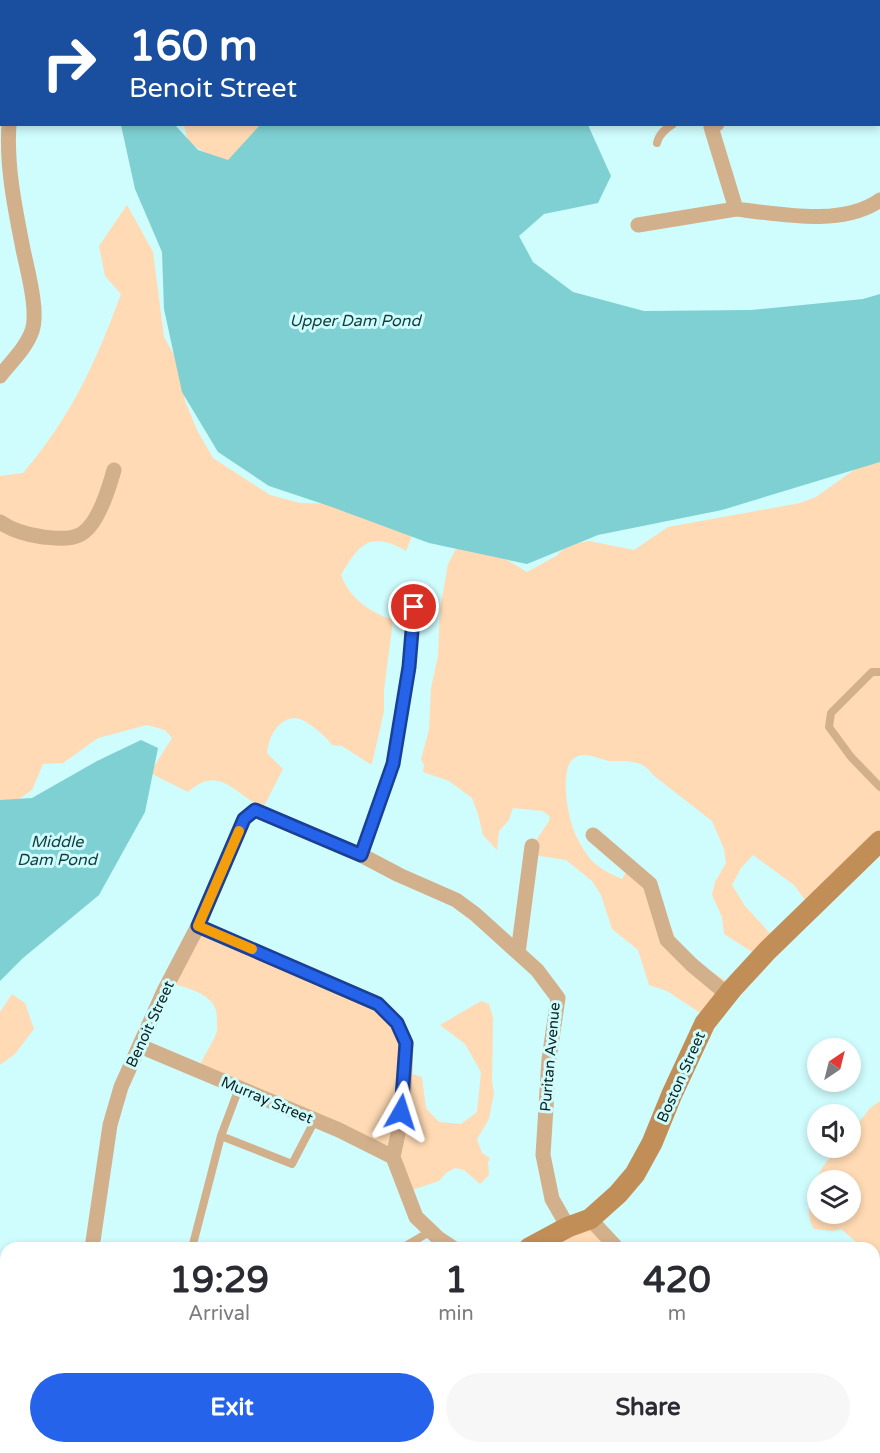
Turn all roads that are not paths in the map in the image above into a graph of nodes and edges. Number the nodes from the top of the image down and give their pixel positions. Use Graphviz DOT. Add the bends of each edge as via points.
graph roads {
  1 [pos="9,126"];
  2 [pos="670,126"];
  3 [pos="712,126"];
  4 [pos="657,143"];
  5 [pos="880,201"];
  6 [pos="736,208"];
  7 [pos="638,225"];
  8 [pos="0,376"];
  9 [pos="114,470"];
  10 [pos="0,522"];
  11 [pos="405,600"];
  12 [pos="880,672"];
  13 [pos="880,787"];
  14 [pos="249,814"];
  15 [pos="593,834"];
  16 [pos="880,841"];
  17 [pos="532,846"];
  18 [pos="361,855"];
  19 [pos="198,926"];
  20 [pos="518,953"];
  21 [pos="728,995"];
  22 [pos="140,1046"];
  23 [pos="239,1088"];
  24 [pos="315,1120"];
  25 [pos="221,1136"];
  26 [pos="393,1157"];
  27 [pos="590,1219"];
  28 [pos="568,1227"];
  29 [pos="431,1232"];
  30 [pos="93,1242"];
  31 [pos="194,1242"];
  32 [pos="413,1242"];
  33 [pos="445,1242"];
  34 [pos="540,1242"];
  35 [pos="612,1242"];
  1 -- 8 [label="street" via="12,189 33,301 33,329"];
  2 -- 4 [label="lane"];
  3 -- 6 [label="street"];
  5 -- 6 [label="street" via="840,215 796,216"];
  6 -- 7 [label="street"];
  9 -- 10 [label="street" via="102,504 83,533 61,539 30,535"];
  11 -- 18 [label="lane" via="414,607 393,764"];
  12 -- 13 [label="lane" via="873,672 838,705 831,713 829,727"];
  14 -- 18 [label="street, Puritan Avenue" via="255,810"];
  14 -- 19 [label="street, Benoit Street"];
  15 -- 21 [label="street" via="650,884 667,940"];
  16 -- 21 [label="street, Boston Street" via="767,951"];
  17 -- 20 [label="street"];
  18 -- 20 [label="street, Puritan Avenue" via="456,900"];
  19 -- 22 [label="street, Benoit Street"];
  19 -- 26 [label="street" via="378,1004 397,1023 406,1043 404,1090"];
  20 -- 28 [label="street, Puritan Avenue" via="558,998 549,1059 543,1155 552,1199"];
  21 -- 27 [label="street, Boston Street" via="701,1031 635,1174"];
  22 -- 23 [label="street, Murray Street"];
  22 -- 30 [label="street, Benoit Street" via="121,1087 111,1125"];
  23 -- 24 [label="street, Murray Street"];
  23 -- 25 [label="lane"];
  24 -- 25 [label="lane" via="292,1164"];
  24 -- 26 [label="street, Murray Street"];
  25 -- 31 [label="lane"];
  26 -- 29 [label="street" via="416,1217"];
  27 -- 28 [label="street, Boston Street"];
  27 -- 35 [label="street"];
  28 -- 34 [label="street, Boston Street"];
  29 -- 32 [label="lane"];
  29 -- 33 [label="street"];
}
